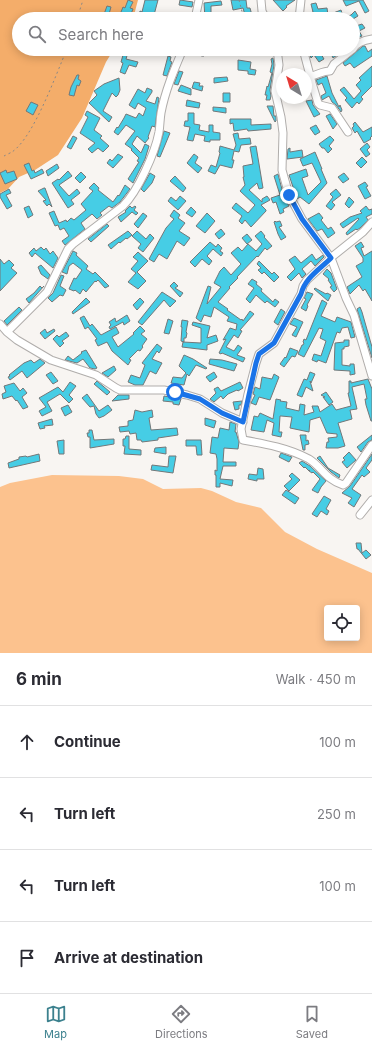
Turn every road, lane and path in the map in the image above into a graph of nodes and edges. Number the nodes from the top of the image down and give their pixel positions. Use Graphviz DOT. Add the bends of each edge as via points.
graph roads {
  1 [pos="83,0"];
  2 [pos="199,0"];
  3 [pos="239,0"];
  4 [pos="261,0"];
  5 [pos="302,0"];
  6 [pos="79,12"];
  7 [pos="198,12"];
  8 [pos="242,12"];
  9 [pos="262,12"];
  10 [pos="300,12"];
  11 [pos="372,39"];
  12 [pos="360,43"];
  13 [pos="64,56"];
  14 [pos="180,56"];
  15 [pos="278,56"];
  16 [pos="306,56"];
  17 [pos="344,56"];
  18 [pos="308,68"];
  19 [pos="312,76"];
  20 [pos="312,83"];
  21 [pos="348,132"];
  22 [pos="4,156"];
  23 [pos="372,222"];
  24 [pos="331,258"];
  25 [pos="0,324"];
  26 [pos="7,332"];
  27 [pos="372,376"];
  28 [pos="243,422"];
  29 [pos="372,445"];
  30 [pos="372,500"];
  31 [pos="360,515"];
  1 -- 6 [label="path"];
  2 -- 7 [label="street"];
  3 -- 8 [label="path"];
  4 -- 9 [label="street"];
  5 -- 10 [label="street"];
  11 -- 12 [label="street"];
  13 -- 22 [label="path" via="28,135 13,151"];
  14 -- 26 [label="street" via="161,113 154,149 128,201 68,249 47,292"];
  15 -- 24 [label="street" via="275,91 283,133 282,170 289,195 302,219"];
  16 -- 18 [label="street"];
  17 -- 19 [label="street" via="330,71"];
  20 -- 21 [label="street" via="318,103 332,108"];
  23 -- 24 [label="street"];
  24 -- 27 [label="street" via="354,315"];
  24 -- 28 [label="street" via="307,280 274,343 259,354"];
  25 -- 26 [label="street"];
  26 -- 28 [label="street" via="51,360 96,375 120,390 164,390 187,395 200,399"];
  28 -- 29 [label="street" via="243,440 292,450 311,460 332,480 343,485"];
  30 -- 31 [label="street"];
}
